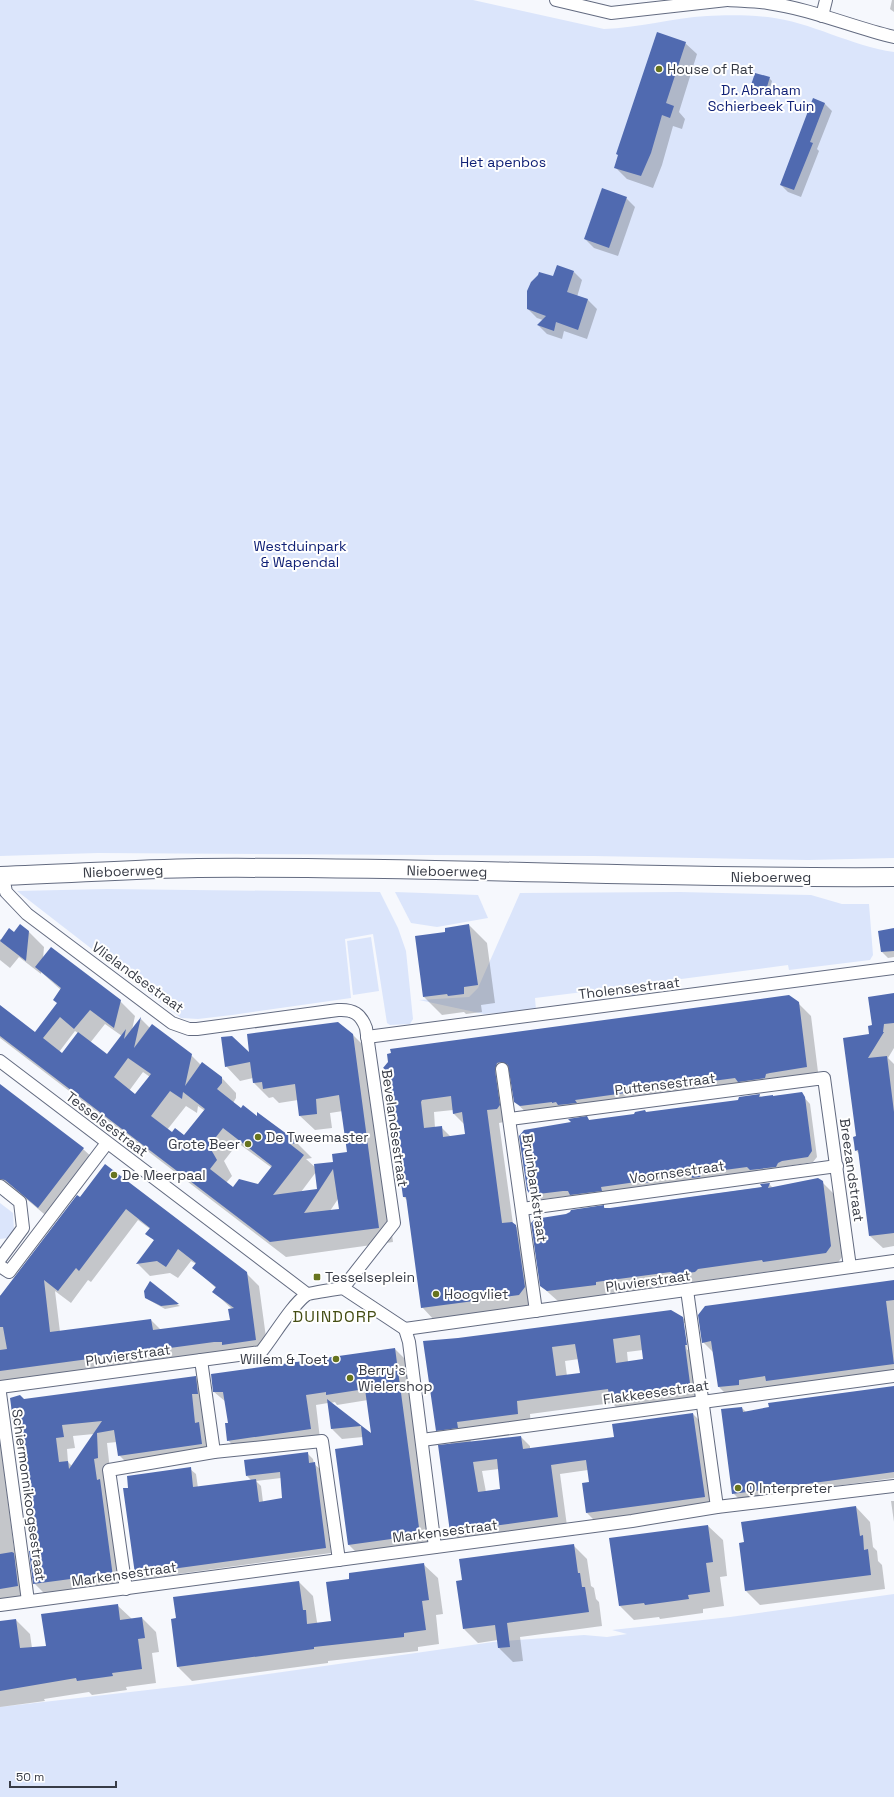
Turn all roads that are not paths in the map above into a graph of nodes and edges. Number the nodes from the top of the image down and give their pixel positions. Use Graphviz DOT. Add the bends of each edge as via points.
graph roads {
  1 [pos="556,0"];
  2 [pos="727,0"];
  3 [pos="826,0"];
  4 [pos="629,6"];
  5 [pos="822,16"];
  6 [pos="894,37"];
  7 [pos="2,876"];
  8 [pos="894,877"];
  9 [pos="894,968"];
  10 [pos="367,1037"];
  11 [pos="0,1060"];
  12 [pos="502,1069"];
  13 [pos="824,1078"];
  14 [pos="510,1119"];
  15 [pos="107,1143"];
  16 [pos="837,1166"];
  17 [pos="0,1186"];
  18 [pos="522,1209"];
  19 [pos="0,1259"];
  20 [pos="894,1261"];
  21 [pos="0,1266"];
  22 [pos="850,1267"];
  23 [pos="343,1288"];
  24 [pos="687,1290"];
  25 [pos="307,1294"];
  26 [pos="536,1311"];
  27 [pos="405,1329"];
  28 [pos="201,1360"];
  29 [pos="894,1376"];
  30 [pos="0,1387"];
  31 [pos="0,1393"];
  32 [pos="702,1401"];
  33 [pos="422,1440"];
  34 [pos="214,1452"];
  35 [pos="894,1486"];
  36 [pos="718,1507"];
  37 [pos="435,1547"];
  38 [pos="339,1560"];
  39 [pos="126,1589"];
  40 [pos="28,1601"];
  41 [pos="0,1605"];
  1 -- 4 [label="street" via="611,13"];
  2 -- 4 [label="street"];
  2 -- 5 [label="street" via="768,2"];
  3 -- 5 [label="street"];
  5 -- 6 [label="street"];
  7 -- 8 [label="street, Nieboerweg" via="197,868 766,878"];
  7 -- 10 [label="street, Vlielandsestraat" via="6,892 27,914 172,1023 196,1029 348,1010 359,1015 364,1021"];
  9 -- 10 [label="street, Tholensestraat"];
  10 -- 23 [label="street, Bevelandsestraat" via="394,1223"];
  11 -- 15 [label="street, Tesselsestraat"];
  12 -- 14 [label="street, Bruinbankstraat"];
  13 -- 14 [label="street, Puttensestraat"];
  13 -- 16 [label="street, Breezandstraat"];
  14 -- 18 [label="street, Bruinbankstraat"];
  15 -- 21 [label="street" via="9,1272"];
  15 -- 25 [label="street, Tesselsestraat"];
  16 -- 18 [label="street, Voornsestraat"];
  16 -- 22 [label="street, Breezandstraat"];
  17 -- 19 [label="street" via="20,1202 23,1228"];
  18 -- 26 [label="street, Bruinbankstraat"];
  20 -- 22 [label="street, Pluvierstraat"];
  22 -- 24 [label="street, Pluvierstraat"];
  23 -- 25 [label="street"];
  23 -- 27 [label="street"];
  24 -- 26 [label="street, Pluvierstraat"];
  24 -- 32 [label="street"];
  25 -- 28 [label="street, Pluvierstraat" via="261,1352"];
  26 -- 27 [label="street, Pluvierstraat"];
  27 -- 33 [label="street"];
  28 -- 30 [label="street, Pluvierstraat"];
  28 -- 34 [label="street"];
  29 -- 32 [label="street, Flakkeesestraat"];
  31 -- 40 [label="street, Schiermonnikoogsestraat"];
  32 -- 33 [label="street, Flakkeesestraat"];
  32 -- 36 [label="street"];
  33 -- 37 [label="street"];
  34 -- 38 [label="street" via="322,1441"];
  34 -- 39 [label="street" via="109,1470"];
  35 -- 36 [label="street, Markensestraat"];
  36 -- 37 [label="street, Markensestraat"];
  37 -- 38 [label="street, Markensestraat"];
  38 -- 39 [label="street, Markensestraat"];
  39 -- 40 [label="street, Markensestraat"];
  40 -- 41 [label="street, Markensestraat"];
}
